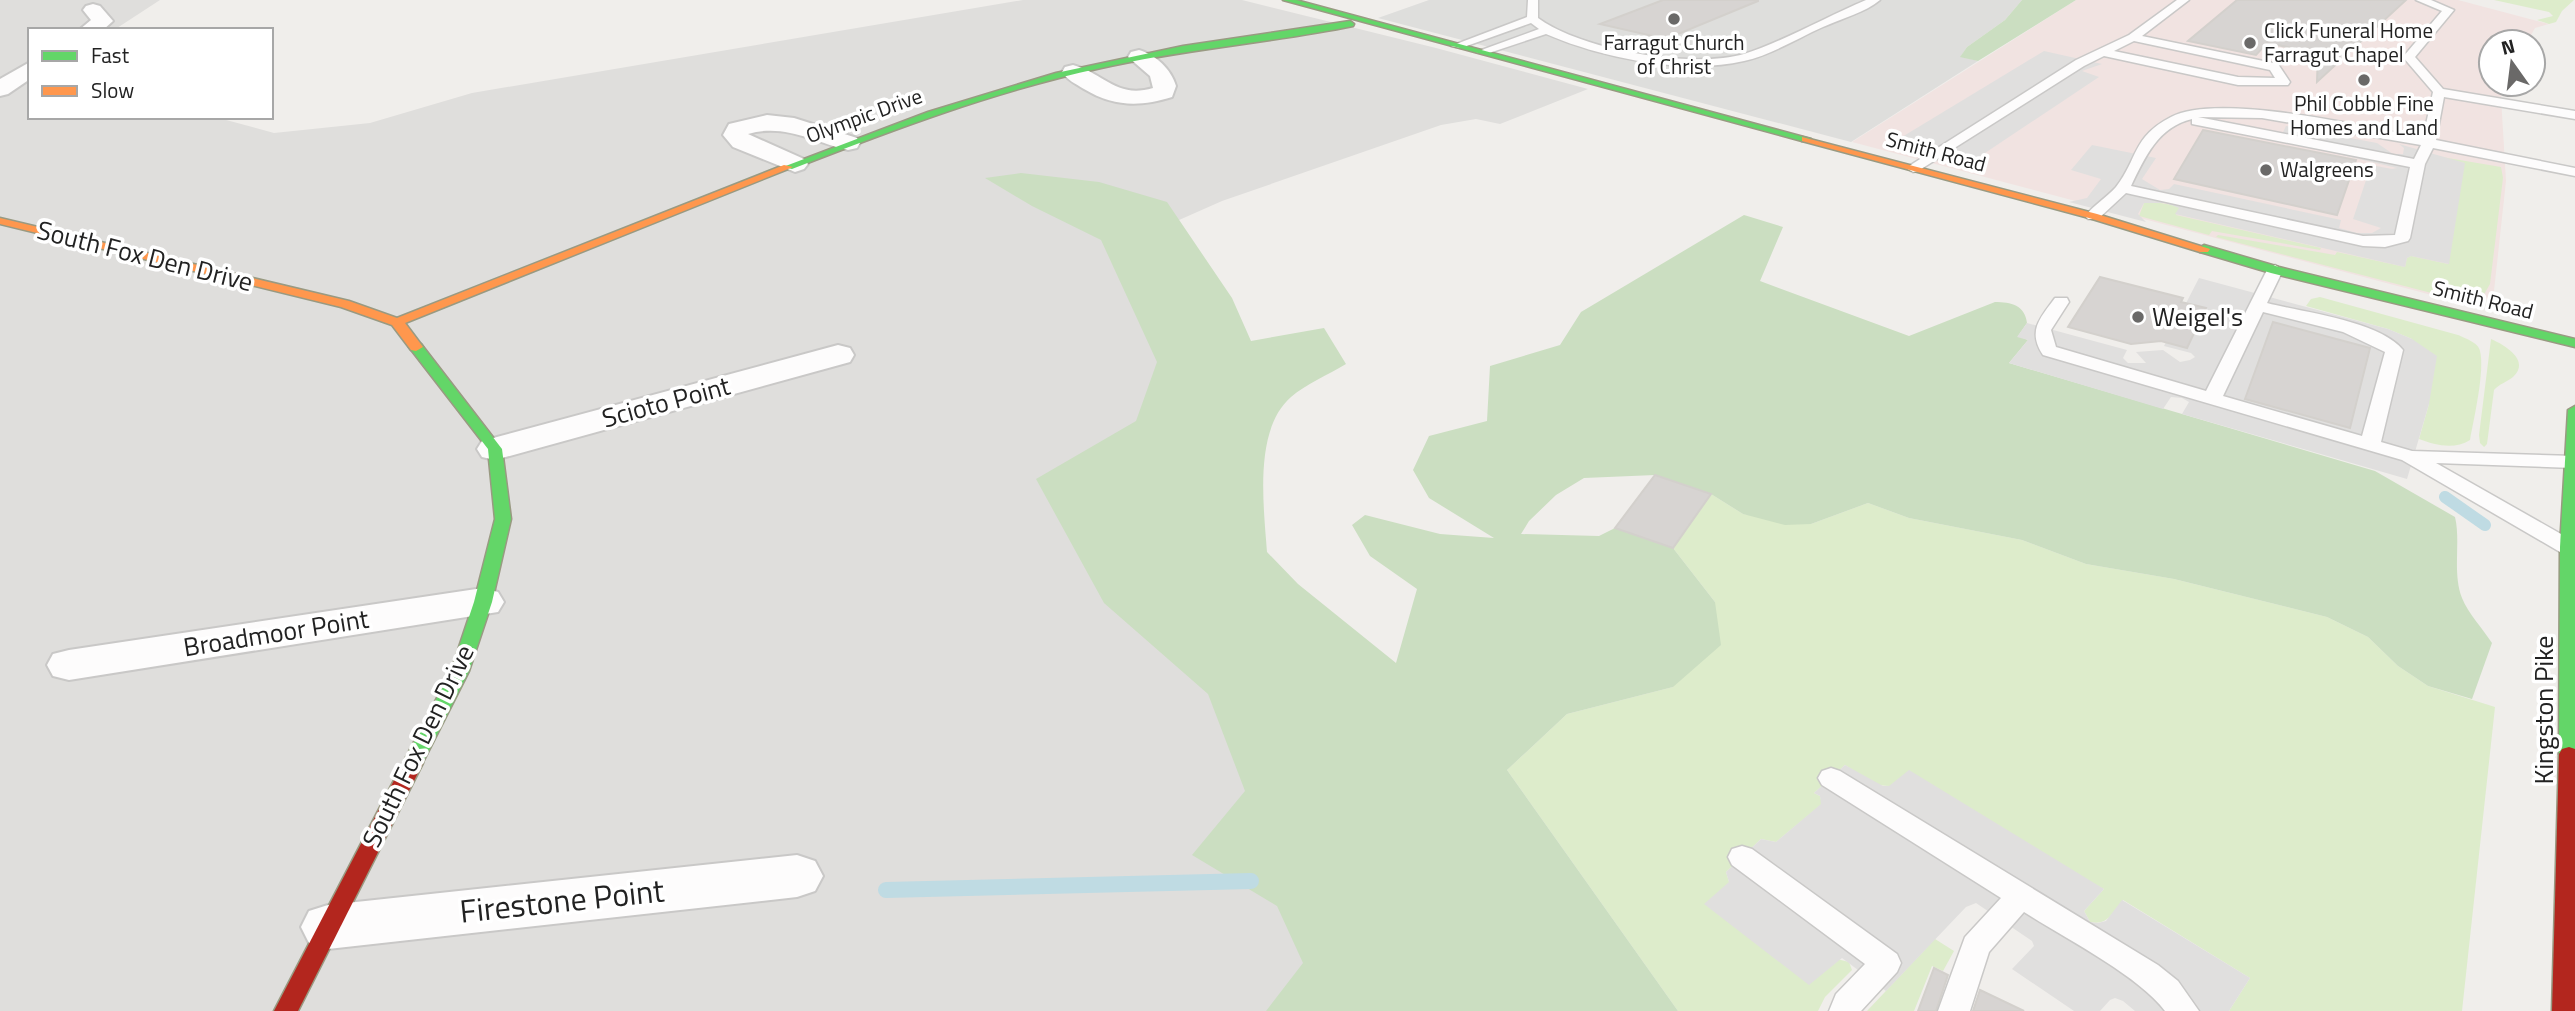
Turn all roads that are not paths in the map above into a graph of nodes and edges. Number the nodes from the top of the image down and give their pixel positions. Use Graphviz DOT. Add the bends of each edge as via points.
graph roads {
  1 [pos="1287,0"];
  2 [pos="1533,0"];
  3 [pos="1875,0"];
  4 [pos="2184,0"];
  5 [pos="2421,0"];
  6 [pos="1532,19"];
  7 [pos="1366,21"];
  8 [pos="1545,31"];
  9 [pos="2133,37"];
  10 [pos="1457,46"];
  11 [pos="1482,52"];
  12 [pos="2104,52"];
  13 [pos="1139,57"];
  14 [pos="28,70"];
  15 [pos="1073,72"];
  16 [pos="0,89"];
  17 [pos="2439,92"];
  18 [pos="2575,115"];
  19 [pos="2182,118"];
  20 [pos="848,143"];
  21 [pos="2308,143"];
  22 [pos="2428,145"];
  23 [pos="795,164"];
  24 [pos="2418,164"];
  25 [pos="1913,168"];
  26 [pos="2575,172"];
  27 [pos="2123,188"];
  28 [pos="2093,216"];
  29 [pos="0,221"];
  30 [pos="2275,270"];
  31 [pos="2061,302"];
  32 [pos="2258,306"];
  33 [pos="397,323"];
  34 [pos="2575,344"];
  35 [pos="838,355"];
  36 [pos="2212,398"];
  37 [pos="2575,410"];
  38 [pos="2370,445"];
  39 [pos="495,449"];
  40 [pos="2409,456"];
  41 [pos="2573,462"];
  42 [pos="2568,547"];
  43 [pos="483,602"];
  44 [pos="69,665"];
  45 [pos="2572,730"];
  46 [pos="1831,778"];
  47 [pos="1742,857"];
  48 [pos="797,876"];
  49 [pos="2021,896"];
  50 [pos="328,927"];
  51 [pos="286,1011"];
  52 [pos="1844,1011"];
  53 [pos="1954,1011"];
  54 [pos="2183,1011"];
  55 [pos="2564,1011"];
  1 -- 7 [label="street, Smith Road"];
  2 -- 6 [label="lane"];
  3 -- 8 [label="lane" via="1744,58 1714,62 1623,54"];
  4 -- 9 [label="lane"];
  5 -- 17 [label="lane" via="2449,10 2409,57"];
  6 -- 8 [label="lane"];
  6 -- 10 [label="lane"];
  7 -- 10 [label="street, Smith Road"];
  7 -- 13 [label="street, Olympic Drive"];
  8 -- 11 [label="lane"];
  9 -- 12 [label="lane"];
  9 -- 12 [label="lane" via="2274,67 2284,82 2238,81"];
  10 -- 11 [label="street, Smith Road"];
  11 -- 25 [label="street, Smith Road"];
  12 -- 25 [label="lane"];
  13 -- 15 [label="street, Olympic Drive"];
  13 -- 15 [label="street" via="1159,71 1164,92 1125,99"];
  14 -- 16 [label="street"];
  15 -- 20 [label="street, Olympic Drive"];
  17 -- 18 [label="lane"];
  17 -- 22 [label="lane"];
  19 -- 21 [label="lane" via="2267,130"];
  19 -- 21 [label="lane" via="2267,140"];
  19 -- 22 [label="lane" via="2226,112 2262,114"];
  19 -- 27 [label="lane" via="2146,142"];
  20 -- 23 [label="street, Olympic Drive"];
  20 -- 23 [label="street" via="788,122 738,128 735,135 742,142"];
  21 -- 24 [label="lane"];
  22 -- 24 [label="lane"];
  22 -- 26 [label="lane"];
  23 -- 33 [label="street, Olympic Drive"];
  24 -- 27 [label="lane" via="2402,238 2385,242"];
  25 -- 28 [label="street, Smith Road"];
  27 -- 28 [label="lane"];
  28 -- 30 [label="street, Smith Road"];
  29 -- 33 [label="street, South Fox Den Drive" via="345,304"];
  30 -- 32 [label="lane"];
  30 -- 34 [label="street, Smith Road"];
  31 -- 36 [label="lane" via="2041,331 2049,351"];
  32 -- 36 [label="lane"];
  32 -- 38 [label="lane" via="2361,333 2394,350"];
  33 -- 39 [label="street"];
  35 -- 39 [label="street, Scioto Point"];
  36 -- 38 [label="lane"];
  37 -- 41 [label="street, Kingston Pike"];
  38 -- 40 [label="lane"];
  39 -- 43 [label="street, South Fox Den Drive" via="503,519"];
  40 -- 41 [label="lane"];
  40 -- 42 [label="lane"];
  41 -- 42 [label="street, Kingston Pike"];
  42 -- 45 [label="street, Kingston Pike"];
  43 -- 44 [label="street, Broadmoor Point"];
  43 -- 50 [label="street, South Fox Den Drive" via="460,671"];
  45 -- 55 [label="street, Kingston Pike"];
  46 -- 49 [label="lane"];
  47 -- 52 [label="lane" via="1886,963"];
  48 -- 50 [label="street, Firestone Point"];
  49 -- 53 [label="lane" via="1976,946"];
  49 -- 54 [label="lane" via="2147,974"];
  50 -- 51 [label="street, South Fox Den Drive"];
}
